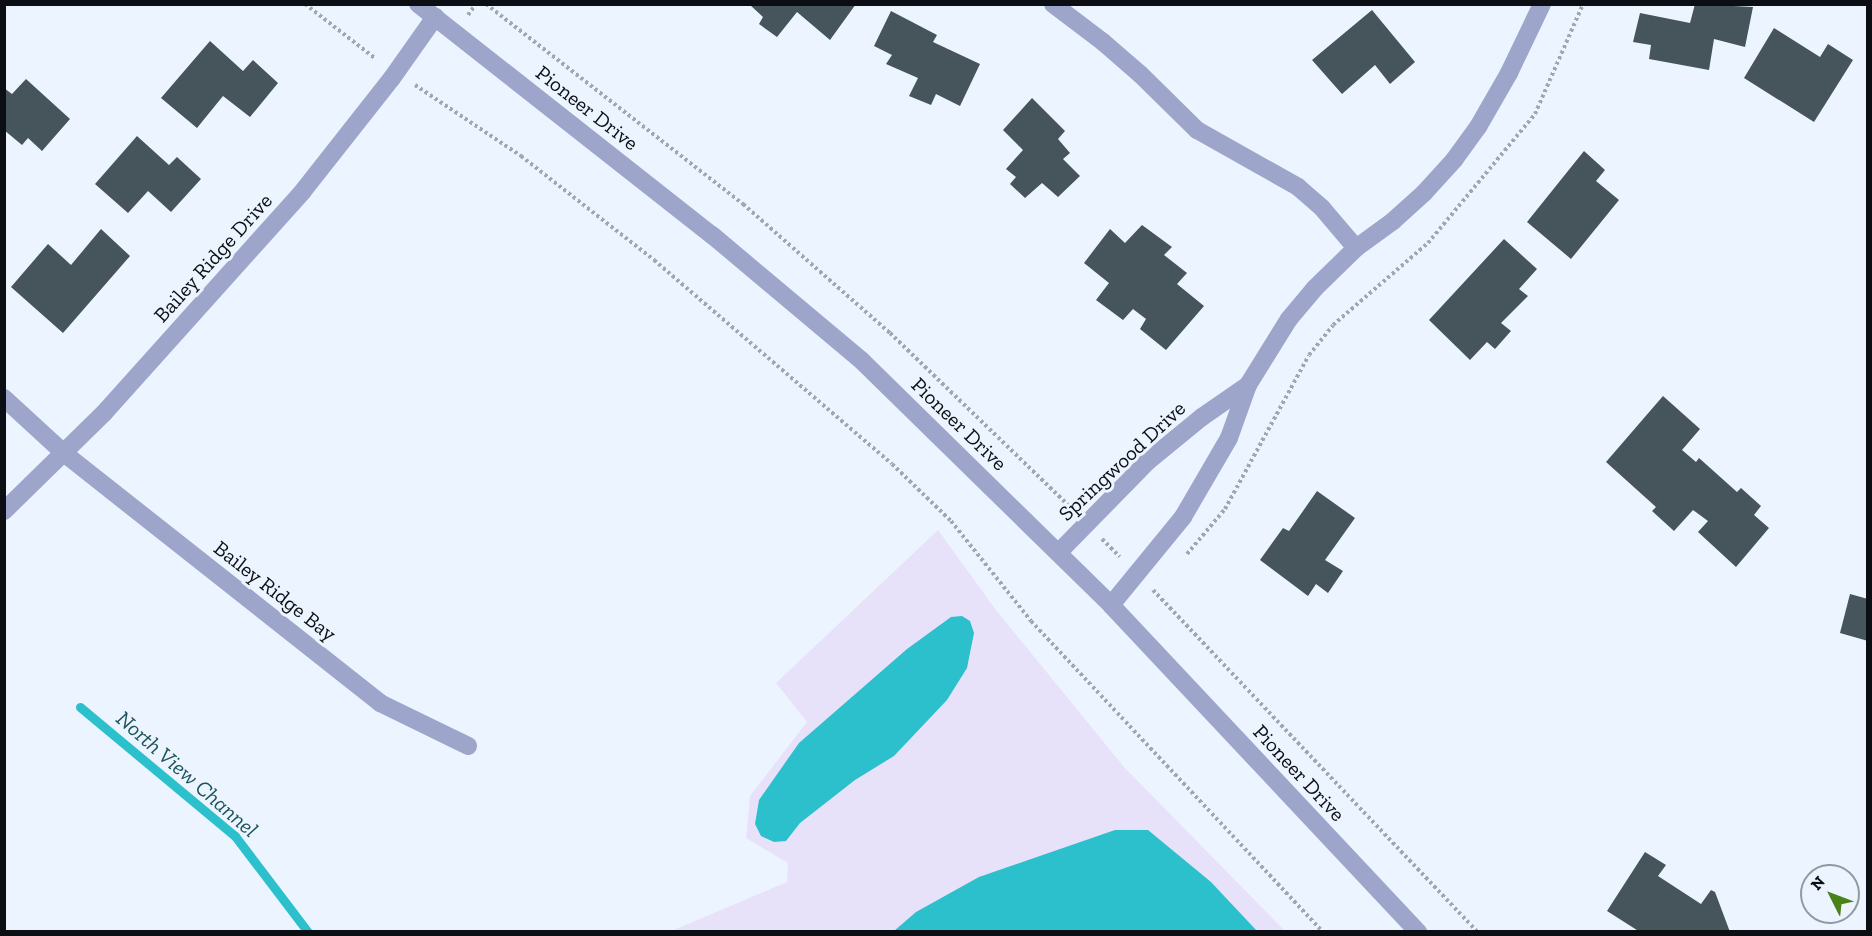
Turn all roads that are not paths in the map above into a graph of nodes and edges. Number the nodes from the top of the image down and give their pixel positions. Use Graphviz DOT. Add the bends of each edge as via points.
graph roads {
  1 [pos="418,4"];
  2 [pos="1053,4"];
  3 [pos="1542,4"];
  4 [pos="435,17"];
  5 [pos="1356,248"];
  6 [pos="1248,385"];
  7 [pos="4,398"];
  8 [pos="65,454"];
  9 [pos="4,511"];
  10 [pos="1059,552"];
  11 [pos="1111,605"];
  12 [pos="468,746"];
  13 [pos="1418,932"];
  1 -- 4 [label="street, Pioneer Drive"];
  2 -- 5 [label="street" via="1110,48 1197,130 1298,187"];
  3 -- 5 [label="street, Springwood Drive" via="1509,73 1454,160 1401,214"];
  4 -- 8 [label="street, Bailey Ridge Drive" via="303,191"];
  4 -- 10 [label="street, Pioneer Drive" via="712,235 862,361"];
  5 -- 6 [label="street, Springwood Drive" via="1289,318"];
  6 -- 10 [label="street, Springwood Drive" via="1147,462"];
  6 -- 11 [label="street, Springwood Drive" via="1229,438 1183,517"];
  7 -- 8 [label="street, Bailey Ridge Bay"];
  8 -- 9 [label="street, Bailey Ridge Drive"];
  8 -- 12 [label="street, Bailey Ridge Bay" via="380,703"];
  10 -- 11 [label="street, Pioneer Drive"];
  11 -- 13 [label="street, Pioneer Drive"];
}
